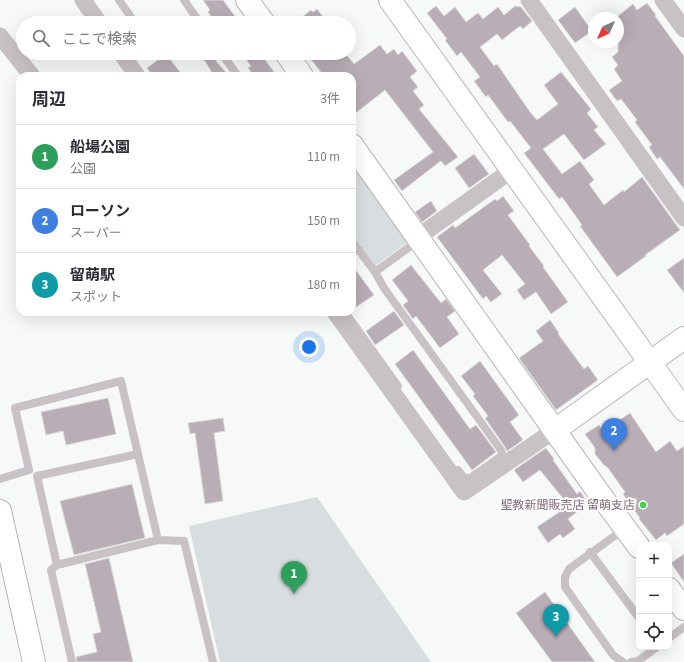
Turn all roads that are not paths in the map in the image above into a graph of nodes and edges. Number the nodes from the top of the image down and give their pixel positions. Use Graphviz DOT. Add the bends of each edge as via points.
graph roads {
  1 [pos="83,0"];
  2 [pos="119,0"];
  3 [pos="184,0"];
  4 [pos="247,0"];
  5 [pos="390,0"];
  6 [pos="529,0"];
  7 [pos="663,0"];
  8 [pos="94,16"];
  9 [pos="131,16"];
  10 [pos="195,16"];
  11 [pos="259,16"];
  12 [pos="684,29"];
  13 [pos="0,36"];
  14 [pos="16,56"];
  15 [pos="19,60"];
  16 [pos="126,60"];
  17 [pos="226,60"];
  18 [pos="291,60"];
  19 [pos="29,72"];
  20 [pos="134,72"];
  21 [pos="235,72"];
  22 [pos="299,72"];
  23 [pos="356,151"];
  24 [pos="512,170"];
  25 [pos="684,218"];
  26 [pos="418,238"];
  27 [pos="356,246"];
  28 [pos="375,272"];
  29 [pos="337,316"];
  30 [pos="348,316"];
  31 [pos="684,338"];
  32 [pos="650,362"];
  33 [pos="684,410"];
  34 [pos="555,430"];
  35 [pos="138,454"];
  36 [pos="29,470"];
  37 [pos="36,476"];
  38 [pos="0,479"];
  39 [pos="0,511"];
  40 [pos="625,528"];
  41 [pos="158,540"];
  42 [pos="636,543"];
  43 [pos="590,552"];
  44 [pos="57,565"];
  45 [pos="672,593"];
  46 [pos="684,610"];
  47 [pos="636,614"];
  48 [pos="684,628"];
  49 [pos="672,636"];
  50 [pos="653,650"];
  51 [pos="34,662"];
  52 [pos="72,662"];
  53 [pos="213,662"];
  54 [pos="623,662"];
  55 [pos="631,662"];
  1 -- 8 [label="street"];
  2 -- 9 [label="lane"];
  3 -- 10 [label="lane"];
  4 -- 11 [label="street"];
  5 -- 24 [label="street"];
  6 -- 25 [label="street"];
  7 -- 12 [label="street"];
  13 -- 14 [label="street"];
  15 -- 19 [label="street"];
  16 -- 20 [label="street"];
  17 -- 21 [label="lane"];
  18 -- 22 [label="street"];
  23 -- 26 [label="street"];
  24 -- 26 [label="street"];
  24 -- 32 [label="street"];
  26 -- 28 [label="lane"];
  26 -- 34 [label="street"];
  27 -- 28 [label="lane"];
  28 -- 30 [label="lane" via="501,450 500,457 470,478 463,477"];
  29 -- 34 [label="street" via="464,492"];
  31 -- 32 [label="street"];
  32 -- 33 [label="street"];
  32 -- 34 [label="street"];
  34 -- 40 [label="street"];
  35 -- 36 [label="lane" via="121,382 15,408"];
  35 -- 37 [label="lane"];
  35 -- 41 [label="lane"];
  36 -- 37 [label="lane"];
  36 -- 38 [label="lane"];
  37 -- 44 [label="lane"];
  39 -- 51 [label="street"];
  40 -- 42 [label="street"];
  40 -- 43 [label="lane"];
  41 -- 44 [label="lane"];
  41 -- 53 [label="lane" via="184,542"];
  43 -- 47 [label="lane"];
  43 -- 54 [label="lane" via="569,568 565,577 565,587 613,655"];
  44 -- 52 [label="lane" via="51,570"];
  45 -- 46 [label="street"];
  48 -- 49 [label="lane"];
  50 -- 55 [label="lane" via="638,661"];
}
